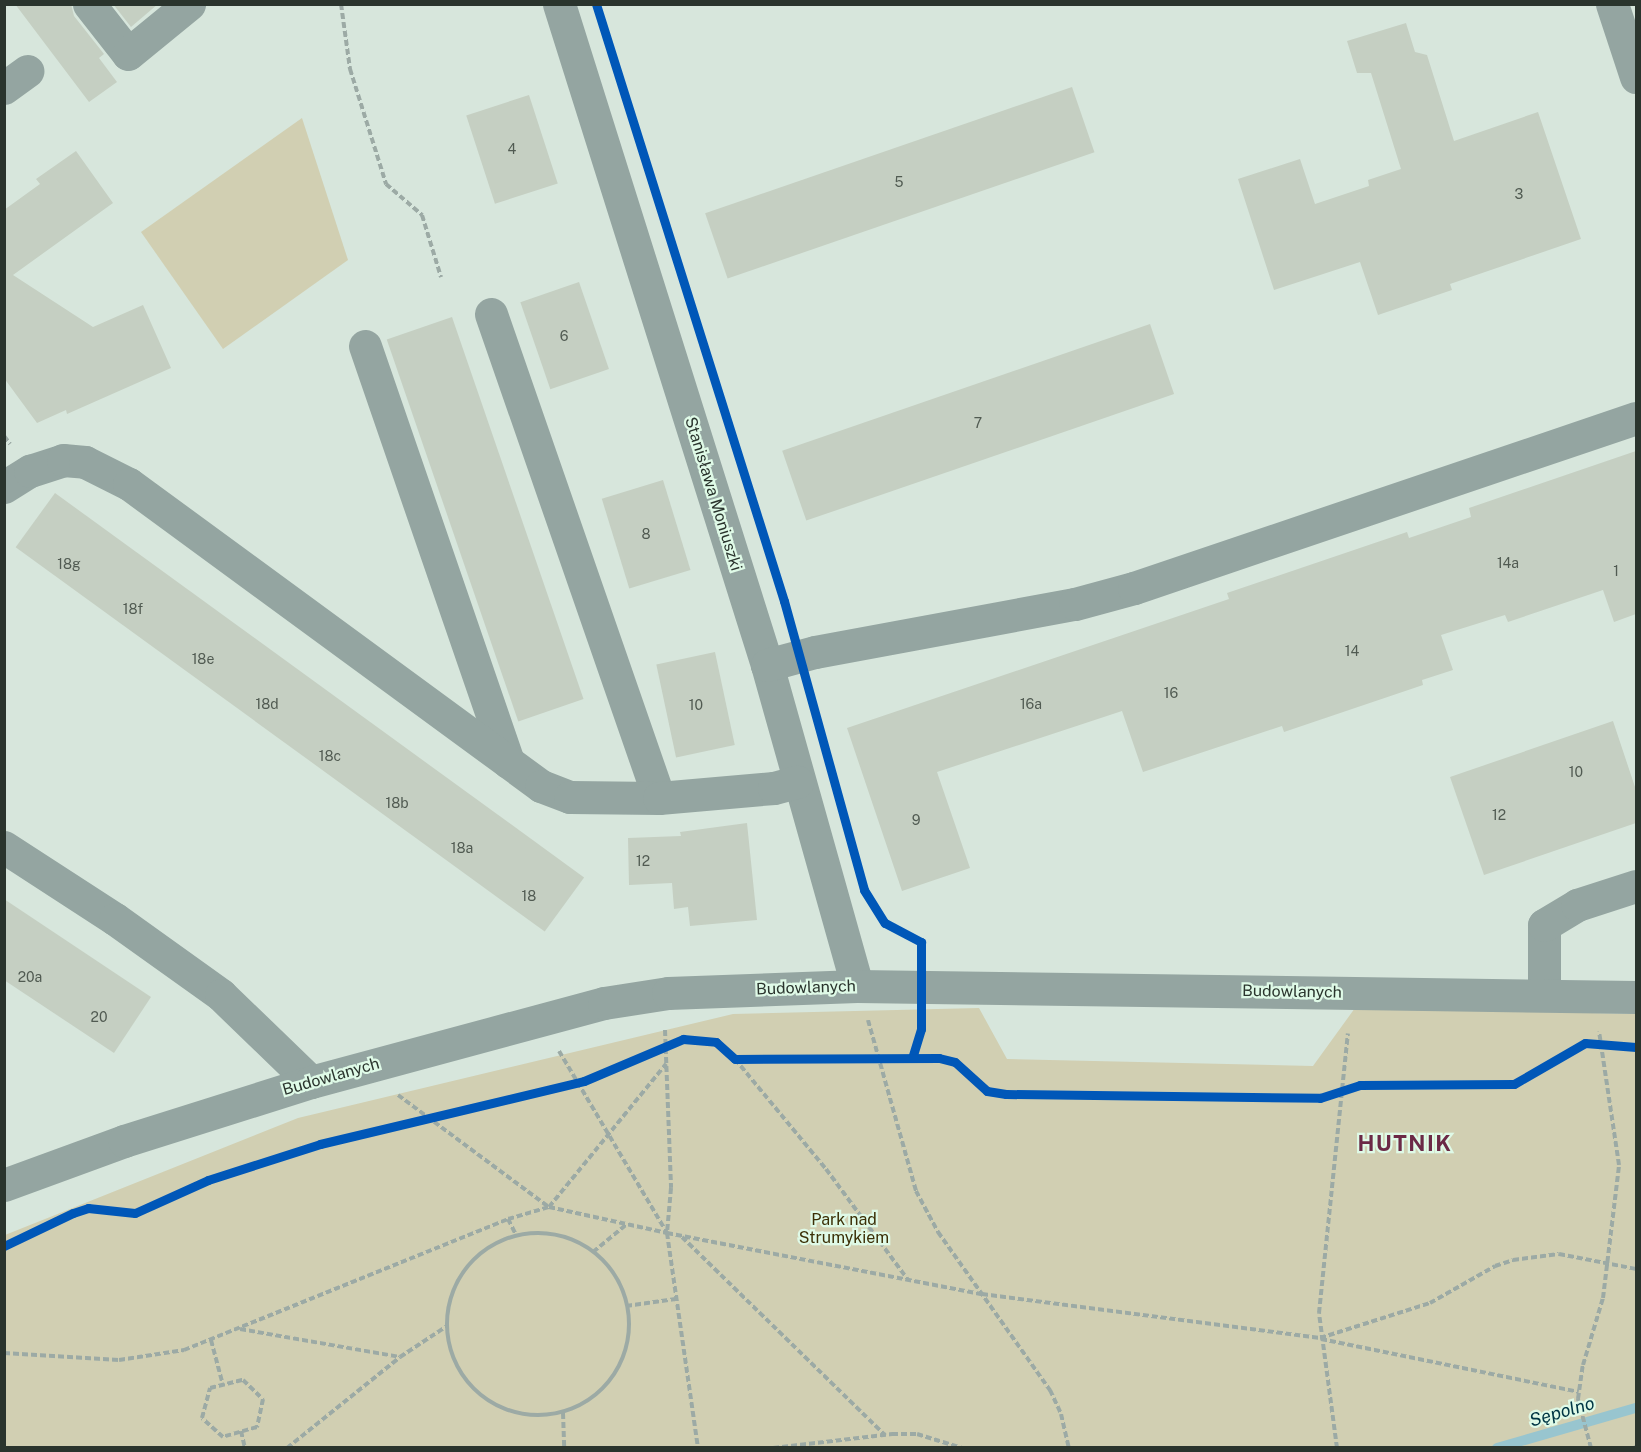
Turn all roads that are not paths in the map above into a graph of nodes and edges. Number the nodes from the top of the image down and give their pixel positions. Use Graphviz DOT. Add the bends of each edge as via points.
graph roads {
  1 [pos="89,4"];
  2 [pos="189,4"];
  3 [pos="559,4"];
  4 [pos="1612,4"];
  5 [pos="1636,77"];
  6 [pos="491,314"];
  7 [pos="365,346"];
  8 [pos="1636,418"];
  9 [pos="4,488"];
  10 [pos="766,665"];
  11 [pos="508,762"];
  12 [pos="797,782"];
  13 [pos="659,798"];
  14 [pos="4,847"];
  15 [pos="1636,886"];
  16 [pos="1544,995"];
  17 [pos="1636,997"];
  18 [pos="862,1000"];
  19 [pos="311,1082"];
  20 [pos="4,1185"];
  1 -- 2 [label="street" via="128,54"];
  3 -- 10 [label="street, Stanisława Moniuszki"];
  4 -- 5 [label="street"];
  6 -- 13 [label="street"];
  7 -- 11 [label="street"];
  8 -- 10 [label="street" via="1134,588 1074,604 815,652"];
  9 -- 11 [label="street" via="30,471 63,460 85,462 129,484"];
  10 -- 12 [label="street, Stanisława Moniuszki"];
  11 -- 13 [label="street" via="541,786 570,797"];
  12 -- 13 [label="street" via="774,788"];
  12 -- 18 [label="street, Stanisława Moniuszki"];
  14 -- 19 [label="street" via="116,919 221,995"];
  15 -- 16 [label="street" via="1576,905 1544,925"];
  16 -- 17 [label="street, Budowlanych"];
  16 -- 18 [label="street, Budowlanych"];
  18 -- 19 [label="street, Budowlanych" via="668,993 604,1003"];
  19 -- 20 [label="street, Budowlanych" via="124,1141"];
}
